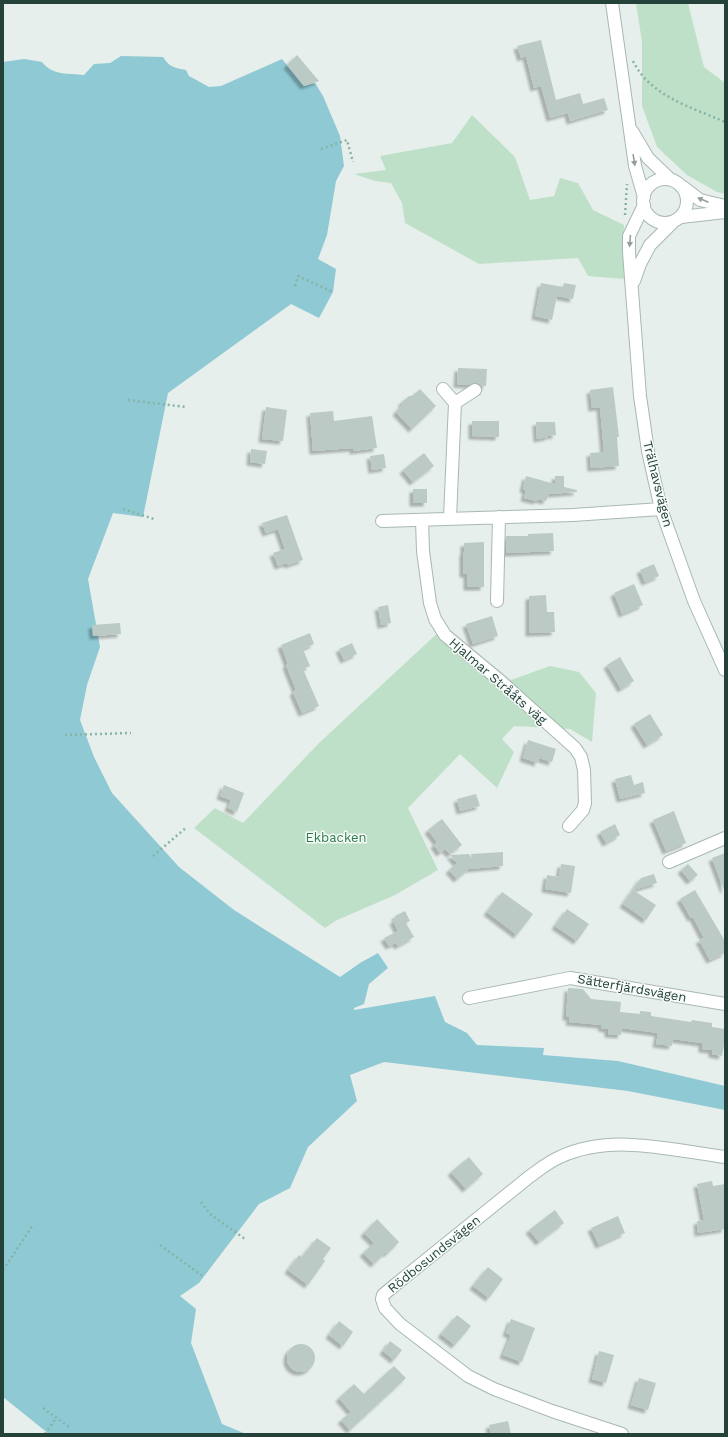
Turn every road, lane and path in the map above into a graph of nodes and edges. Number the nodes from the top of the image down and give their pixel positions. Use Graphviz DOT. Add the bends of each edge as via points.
graph roads {
  1 [pos="612,3"];
  2 [pos="632,56"];
  3 [pos="628,122"];
  4 [pos="725,122"];
  5 [pos="321,149"];
  6 [pos="353,162"];
  7 [pos="671,180"];
  8 [pos="683,187"];
  9 [pos="644,201"];
  10 [pos="725,206"];
  11 [pos="725,212"];
  12 [pos="677,219"];
  13 [pos="295,286"];
  14 [pos="632,288"];
  15 [pos="333,292"];
  16 [pos="443,389"];
  17 [pos="475,390"];
  18 [pos="128,400"];
  19 [pos="455,403"];
  20 [pos="186,408"];
  21 [pos="123,509"];
  22 [pos="661,509"];
  23 [pos="499,517"];
  24 [pos="450,518"];
  25 [pos="154,519"];
  26 [pos="422,520"];
  27 [pos="382,521"];
  28 [pos="497,602"];
  29 [pos="725,670"];
  30 [pos="131,733"];
  31 [pos="65,735"];
  32 [pos="569,826"];
  33 [pos="187,827"];
  34 [pos="725,838"];
  35 [pos="153,856"];
  36 [pos="669,862"];
  37 [pos="469,998"];
  38 [pos="725,1004"];
  39 [pos="725,1158"];
  40 [pos="201,1202"];
  41 [pos="33,1224"];
  42 [pos="245,1238"];
  43 [pos="160,1245"];
  44 [pos="3,1270"];
  45 [pos="204,1277"];
  46 [pos="43,1408"];
  47 [pos="56,1418"];
  48 [pos="68,1427"];
  49 [pos="45,1434"];
  50 [pos="622,1434"];
  1 -- 3 [label="street"];
  2 -- 4 [label="path" via="638,71 654,88"];
  3 -- 7 [label="street" via="648,158"];
  3 -- 9 [label="street, one-way"];
  5 -- 6 [label="path" via="347,140"];
  7 -- 8 [label="street"];
  7 -- 9 [label="street" via="663,179 649,186"];
  10 -- 8 [label="street, one-way" via="700,200"];
  8 -- 12 [label="street" via="687,202 685,211"];
  9 -- 12 [label="street" via="649,216 655,221 663,223"];
  9 -- 14 [label="street, Trälhavsvägen, one-way" via="630,236"];
  11 -- 12 [label="street"];
  12 -- 14 [label="street, Trälhavsvägen" via="650,245"];
  13 -- 15 [label="path" via="298,276"];
  14 -- 22 [label="street, Trälhavsvägen" via="640,396 648,451"];
  16 -- 19 [label="street"];
  17 -- 19 [label="street"];
  18 -- 20 [label="path"];
  19 -- 24 [label="street"];
  21 -- 25 [label="path"];
  22 -- 23 [label="street"];
  22 -- 29 [label="street, Trälhavsvägen" via="694,601"];
  23 -- 24 [label="street"];
  23 -- 28 [label="street"];
  24 -- 26 [label="street"];
  26 -- 27 [label="street"];
  26 -- 32 [label="street, Hjalmar Strååts väg" via="430,604 435,619 445,635 575,748 581,757 585,803 583,810"];
  30 -- 31 [label="path"];
  33 -- 35 [label="path"];
  34 -- 36 [label="street"];
  37 -- 38 [label="street, Sätterfjärdsvägen" via="570,978"];
  39 -- 50 [label="street, Rödbosundsvägen" via="662,1147 609,1144 585,1148 559,1157 529,1177 395,1285 382,1299 386,1308 400,1324 468,1376 552,1411"];
  40 -- 42 [label="path" via="210,1214"];
  41 -- 44 [label="path"];
  43 -- 45 [label="path"];
  46 -- 47 [label="path"];
  47 -- 48 [label="path"];
  47 -- 49 [label="path"];
}
